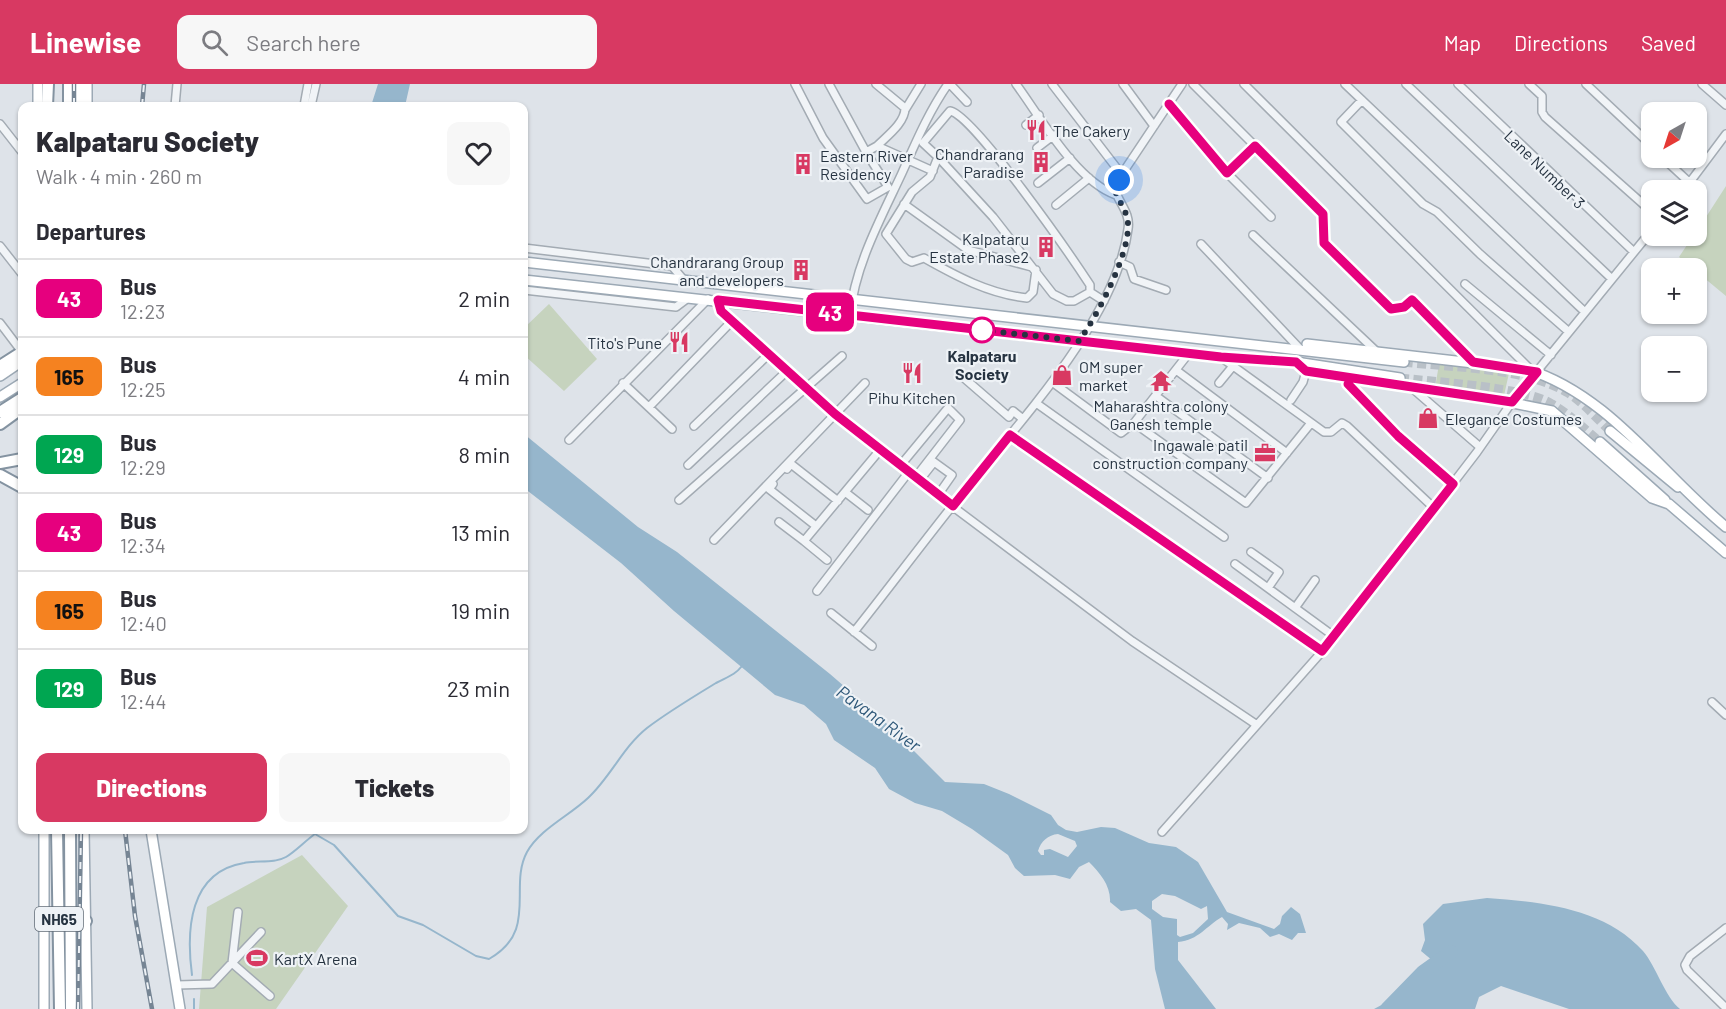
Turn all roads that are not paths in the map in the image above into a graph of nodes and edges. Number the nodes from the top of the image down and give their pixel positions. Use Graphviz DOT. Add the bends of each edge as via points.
graph roads {
  1 [pos="38,84"];
  2 [pos="48,84"];
  3 [pos="54,84"];
  4 [pos="69,84"];
  5 [pos="177,84"];
  6 [pos="308,84"];
  7 [pos="315,84"];
  8 [pos="795,84"];
  9 [pos="829,84"];
  10 [pos="876,84"];
  11 [pos="921,84"];
  12 [pos="949,84"];
  13 [pos="1016,84"];
  14 [pos="1052,84"];
  15 [pos="1123,84"];
  16 [pos="1182,84"];
  17 [pos="1193,84"];
  18 [pos="1244,84"];
  19 [pos="1345,84"];
  20 [pos="1406,84"];
  21 [pos="1458,84"];
  22 [pos="1529,84"];
  23 [pos="1586,84"];
  24 [pos="1702,84"];
  25 [pos="84,86"];
  26 [pos="1362,100"];
  27 [pos="38,102"];
  28 [pos="47,102"];
  29 [pos="54,102"];
  30 [pos="69,102"];
  31 [pos="80,102"];
  32 [pos="86,102"];
  33 [pos="175,102"];
  34 [pos="305,102"];
  35 [pos="312,102"];
  36 [pos="967,102"];
  37 [pos="1169,104"];
  38 [pos="1726,105"];
  39 [pos="905,110"];
  40 [pos="1039,115"];
  41 [pos="0,123"];
  42 [pos="1026,125"];
  43 [pos="1154,126"];
  44 [pos="1726,134"];
  45 [pos="1054,135"];
  46 [pos="1641,136"];
  47 [pos="877,146"];
  48 [pos="1255,146"];
  49 [pos="18,147"];
  50 [pos="1037,148"];
  51 [pos="866,152"];
  52 [pos="938,157"];
  53 [pos="1070,158"];
  54 [pos="907,161"];
  55 [pos="1674,168"];
  56 [pos="933,171"];
  57 [pos="1227,173"];
  58 [pos="1122,175"];
  59 [pos="1089,178"];
  60 [pos="1687,180"];
  61 [pos="1692,180"];
  62 [pos="1038,183"];
  63 [pos="1116,195"];
  64 [pos="1641,202"];
  65 [pos="904,204"];
  66 [pos="1056,205"];
  67 [pos="1271,217"];
  68 [pos="1253,235"];
  69 [pos="1641,243"];
  70 [pos="1201,244"];
  71 [pos="0,246"];
  72 [pos="528,248"];
  73 [pos="1634,252"];
  74 [pos="528,262"];
  75 [pos="1119,262"];
  76 [pos="18,269"];
  77 [pos="1034,269"];
  78 [pos="682,278"];
  79 [pos="1612,279"];
  80 [pos="528,280"];
  81 [pos="1465,284"];
  82 [pos="528,290"];
  83 [pos="1167,290"];
  84 [pos="1090,292"];
  85 [pos="691,297"];
  86 [pos="852,298"];
  87 [pos="713,299"];
  88 [pos="1104,301"];
  89 [pos="1585,312"];
  90 [pos="850,315"];
  91 [pos="731,322"];
  92 [pos="0,323"];
  93 [pos="1090,324"];
  94 [pos="1569,332"];
  95 [pos="1079,341"];
  96 [pos="18,347"];
  97 [pos="1301,350"];
  98 [pos="1376,351"];
  99 [pos="1189,353"];
  100 [pos="769,354"];
  101 [pos="18,355"];
  102 [pos="1551,355"];
  103 [pos="842,356"];
  104 [pos="1221,357"];
  105 [pos="1296,362"];
  106 [pos="1404,362"];
  107 [pos="1473,362"];
  108 [pos="18,364"];
  109 [pos="0,366"];
  110 [pos="1233,366"];
  111 [pos="788,370"];
  112 [pos="1176,370"];
  113 [pos="1306,371"];
  114 [pos="1535,372"];
  115 [pos="0,376"];
  116 [pos="1345,377"];
  117 [pos="964,378"];
  118 [pos="1400,378"];
  119 [pos="1052,382"];
  120 [pos="623,383"];
  121 [pos="865,383"];
  122 [pos="1219,383"];
  123 [pos="18,386"];
  124 [pos="1410,386"];
  125 [pos="807,387"];
  126 [pos="1156,396"];
  127 [pos="0,397"];
  128 [pos="1291,400"];
  129 [pos="18,401"];
  130 [pos="1512,402"];
  131 [pos="1036,403"];
  132 [pos="649,407"];
  133 [pos="18,411"];
  134 [pos="0,412"];
  135 [pos="835,414"];
  136 [pos="1023,419"];
  137 [pos="1134,423"];
  138 [pos="1311,423"];
  139 [pos="0,424"];
  140 [pos="694,426"];
  141 [pos="672,429"];
  142 [pos="1610,430"];
  143 [pos="1010,435"];
  144 [pos="569,440"];
  145 [pos="1600,442"];
  146 [pos="1480,447"];
  147 [pos="880,450"];
  148 [pos="1287,453"];
  149 [pos="18,460"];
  150 [pos="0,463"];
  151 [pos="688,465"];
  152 [pos="900,466"];
  153 [pos="908,473"];
  154 [pos="0,475"];
  155 [pos="1268,478"];
  156 [pos="917,479"];
  157 [pos="1453,484"];
  158 [pos="18,485"];
  159 [pos="845,492"];
  160 [pos="938,495"];
  161 [pos="679,500"];
  162 [pos="838,501"];
  163 [pos="1696,502"];
  164 [pos="1668,504"];
  165 [pos="953,506"];
  166 [pos="1434,508"];
  167 [pos="868,510"];
  168 [pos="779,522"];
  169 [pos="816,526"];
  170 [pos="1726,527"];
  171 [pos="1224,537"];
  172 [pos="714,540"];
  173 [pos="804,541"];
  174 [pos="1251,552"];
  175 [pos="1726,553"];
  176 [pos="827,560"];
  177 [pos="1235,564"];
  178 [pos="1316,580"];
  179 [pos="1269,588"];
  180 [pos="817,591"];
  181 [pos="1295,608"];
  182 [pos="831,613"];
  183 [pos="854,632"];
  184 [pos="1335,637"];
  185 [pos="872,646"];
  186 [pos="1324,649"];
  187 [pos="1712,702"];
  188 [pos="1726,715"];
  189 [pos="1257,725"];
  190 [pos="1162,832"];
  191 [pos="44,834"];
  192 [pos="57,834"];
  193 [pos="70,834"];
  194 [pos="84,834"];
  195 [pos="152,834"];
  196 [pos="238,912"];
  197 [pos="86,921"];
  198 [pos="71,922"];
  199 [pos="1726,928"];
  200 [pos="261,932"];
  201 [pos="232,963"];
  202 [pos="177,985"];
  203 [pos="270,996"];
  204 [pos="1726,1008"];
  205 [pos="44,1009"];
  206 [pos="60,1009"];
  207 [pos="71,1009"];
  208 [pos="87,1009"];
  209 [pos="180,1009"];
  1 -- 27 [label="main road"];
  2 -- 28 [label="highway"];
  3 -- 29 [label="highway"];
  4 -- 30 [label="highway"];
  5 -- 33 [label="street"];
  6 -- 34 [label="street"];
  7 -- 35 [label="street"];
  8 -- 51 [label="street" via="823,138 867,199 888,187"];
  9 -- 51 [label="street"];
  10 -- 39 [label="street"];
  11 -- 39 [label="street"];
  12 -- 36 [label="street"];
  12 -- 54 [label="street" via="921,128"];
  13 -- 40 [label="street"];
  14 -- 58 [label="street"];
  15 -- 43 [label="street"];
  16 -- 37 [label="street"];
  17 -- 48 [label="street"];
  18 -- 114 [label="street"];
  19 -- 26 [label="street"];
  20 -- 79 [label="street"];
  21 -- 73 [label="street, Lane Number 3"];
  22 -- 64 [label="street" via="1542,96 1545,117"];
  23 -- 46 [label="street"];
  24 -- 38 [label="street"];
  25 -- 31 [label="main road"];
  25 -- 32 [label="main road"];
  26 -- 89 [label="street"];
  26 -- 94 [label="street" via="1341,122 1423,204 1437,212"];
  37 -- 43 [label="street"];
  37 -- 57 [label="street"];
  39 -- 47 [label="street" via="896,128"];
  40 -- 42 [label="street"];
  40 -- 45 [label="street"];
  41 -- 49 [label="street"];
  43 -- 58 [label="street"];
  44 -- 61 [label="street"];
  45 -- 50 [label="street"];
  45 -- 53 [label="street"];
  47 -- 51 [label="street"];
  47 -- 54 [label="street"];
  48 -- 57 [label="street"];
  48 -- 107 [label="street" via="1323,214 1324,243 1335,255 1391,309 1404,307 1412,300"];
  52 -- 56 [label="street"];
  52 -- 77 [label="street"];
  52 -- 84 [label="street" via="923,143 941,119 953,111 1047,221 1090,285"];
  53 -- 59 [label="street"];
  53 -- 62 [label="street"];
  54 -- 56 [label="street"];
  54 -- 86 [label="street" via="876,229"];
  55 -- 60 [label="street"];
  56 -- 65 [label="street"];
  57 -- 67 [label="street"];
  58 -- 63 [label="street" via="1114,186"];
  59 -- 63 [label="street"];
  59 -- 66 [label="street"];
  63 -- 75 [label="street" via="1127,214 1129,228"];
  65 -- 77 [label="street" via="968,250"];
  65 -- 77 [label="street" via="886,234 912,262 924,258 970,283 1027,298 1034,292"];
  68 -- 98 [label="street"];
  69 -- 73 [label="street"];
  70 -- 97 [label="street"];
  71 -- 76 [label="street"];
  72 -- 78 [label="street" via="672,266"];
  73 -- 79 [label="street"];
  74 -- 78 [label="main road"];
  75 -- 83 [label="street" via="1131,268 1134,279"];
  75 -- 88 [label="street"];
  77 -- 84 [label="street" via="1053,294 1067,301"];
  78 -- 86 [label="main road"];
  79 -- 89 [label="street"];
  80 -- 85 [label="main road"];
  81 -- 102 [label="street"];
  82 -- 85 [label="street" via="676,307"];
  84 -- 88 [label="street"];
  85 -- 87 [label="main road"];
  86 -- 90 [label="street"];
  86 -- 93 [label="main road"];
  87 -- 90 [label="main road"];
  87 -- 91 [label="street"];
  87 -- 120 [label="street"];
  88 -- 93 [label="street"];
  89 -- 94 [label="street"];
  90 -- 95 [label="main road"];
  91 -- 100 [label="street"];
  91 -- 132 [label="street"];
  92 -- 96 [label="street"];
  93 -- 95 [label="street"];
  93 -- 97 [label="main road"];
  94 -- 102 [label="street"];
  95 -- 99 [label="main road"];
  95 -- 119 [label="street"];
  97 -- 98 [label="main road" via="1307,344"];
  97 -- 106 [label="main road"];
  98 -- 107 [label="main road"];
  99 -- 104 [label="main road"];
  99 -- 112 [label="street"];
  100 -- 111 [label="street"];
  100 -- 140 [label="street"];
  101 -- 109 [label="highway"];
  102 -- 114 [label="street"];
  103 -- 125 [label="street"];
  104 -- 105 [label="main road"];
  104 -- 110 [label="street"];
  105 -- 113 [label="main road"];
  105 -- 118 [label="main road"];
  107 -- 114 [label="main road"];
  108 -- 115 [label="main road"];
  110 -- 122 [label="street"];
  110 -- 138 [label="street"];
  111 -- 125 [label="street"];
  111 -- 151 [label="street"];
  112 -- 126 [label="street"];
  112 -- 148 [label="street"];
  113 -- 116 [label="main road"];
  113 -- 128 [label="street"];
  114 -- 130 [label="street"];
  114 -- 163 [label="main road" via="1569,386 1599,410 1671,474"];
  116 -- 124 [label="main road"];
  116 -- 157 [label="street" via="1359,398"];
  117 -- 136 [label="street" via="1009,417 1013,411"];
  119 -- 131 [label="street"];
  119 -- 137 [label="street" via="1118,432 1126,431"];
  120 -- 132 [label="street"];
  120 -- 144 [label="street"];
  121 -- 135 [label="street"];
  123 -- 127 [label="main road"];
  124 -- 130 [label="main road"];
  124 -- 146 [label="street"];
  125 -- 135 [label="street"];
  125 -- 161 [label="street"];
  126 -- 137 [label="street"];
  126 -- 155 [label="street"];
  129 -- 134 [label="highway"];
  130 -- 146 [label="street"];
  130 -- 164 [label="main road" via="1552,411 1652,498"];
  131 -- 136 [label="street"];
  131 -- 171 [label="street"];
  132 -- 141 [label="street"];
  133 -- 139 [label="highway"];
  135 -- 147 [label="street"];
  135 -- 172 [label="street"];
  136 -- 143 [label="street"];
  137 -- 155 [label="street" via="1243,502 1251,499"];
  138 -- 148 [label="street"];
  138 -- 166 [label="street" via="1328,434 1342,423 1347,426"];
  142 -- 163 [label="main road"];
  143 -- 165 [label="street"];
  143 -- 186 [label="street" via="1319,650"];
  145 -- 164 [label="main road"];
  146 -- 157 [label="street"];
  147 -- 152 [label="street"];
  147 -- 159 [label="street"];
  148 -- 155 [label="street"];
  149 -- 150 [label="highway"];
  152 -- 153 [label="street"];
  152 -- 156 [label="street" via="948,408 960,420"];
  153 -- 156 [label="street"];
  153 -- 180 [label="street"];
  154 -- 158 [label="highway"];
  156 -- 160 [label="street"];
  156 -- 160 [label="street" via="934,462 938,463 952,475"];
  157 -- 166 [label="street"];
  159 -- 162 [label="street"];
  159 -- 167 [label="street"];
  160 -- 165 [label="street"];
  162 -- 169 [label="street"];
  162 -- 169 [label="street" via="791,464 769,489"];
  163 -- 170 [label="main road"];
  164 -- 175 [label="main road"];
  165 -- 183 [label="street"];
  165 -- 189 [label="street" via="1132,641"];
  166 -- 184 [label="street"];
  168 -- 173 [label="street"];
  169 -- 173 [label="street"];
  173 -- 176 [label="street"];
  174 -- 179 [label="street" via="1279,572"];
  177 -- 179 [label="street"];
  178 -- 181 [label="street"];
  179 -- 181 [label="street"];
  181 -- 184 [label="street"];
  182 -- 183 [label="street"];
  183 -- 185 [label="street"];
  184 -- 186 [label="street"];
  186 -- 189 [label="street"];
  187 -- 188 [label="street"];
  189 -- 190 [label="street"];
  191 -- 205 [label="main road"];
  192 -- 206 [label="highway, NH65"];
  193 -- 198 [label="highway, NH65"];
  194 -- 197 [label="main road"];
  195 -- 202 [label="main road"];
  196 -- 201 [label="street"];
  197 -- 198 [label="highway"];
  197 -- 208 [label="main road"];
  198 -- 207 [label="highway, NH65"];
  199 -- 204 [label="street" via="1690,956 1685,965"];
  200 -- 201 [label="street"];
  201 -- 202 [label="street" via="212,984"];
  201 -- 203 [label="street"];
  202 -- 209 [label="main road"];
}
